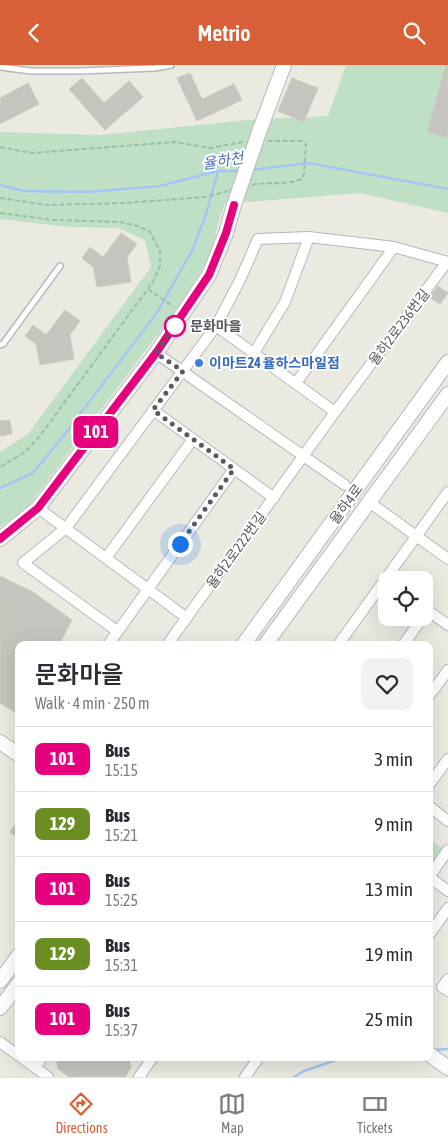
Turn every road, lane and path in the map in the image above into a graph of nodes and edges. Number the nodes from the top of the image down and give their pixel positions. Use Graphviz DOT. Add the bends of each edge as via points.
graph roads {
  1 [pos="171,65"];
  2 [pos="284,65"];
  3 [pos="0,67"];
  4 [pos="263,136"];
  5 [pos="249,142"];
  6 [pos="0,147"];
  7 [pos="244,187"];
  8 [pos="236,189"];
  9 [pos="0,198"];
  10 [pos="0,213"];
  11 [pos="309,237"];
  12 [pos="394,247"];
  13 [pos="448,262"];
  14 [pos="60,266"];
  15 [pos="148,289"];
  16 [pos="174,307"];
  17 [pos="216,326"];
  18 [pos="0,345"];
  19 [pos="156,353"];
  20 [pos="254,353"];
  21 [pos="448,362"];
  22 [pos="183,371"];
  23 [pos="296,383"];
  24 [pos="448,394"];
  25 [pos="153,410"];
  26 [pos="335,412"];
  27 [pos="193,439"];
  28 [pos="305,455"];
  29 [pos="0,467"];
  30 [pos="234,469"];
  31 [pos="345,485"];
  32 [pos="448,492"];
  33 [pos="274,498"];
  34 [pos="376,507"];
  35 [pos="38,508"];
  36 [pos="66,528"];
  37 [pos="416,536"];
  38 [pos="0,539"];
  39 [pos="106,558"];
  40 [pos="448,559"];
  41 [pos="392,571"];
  42 [pos="148,589"];
  43 [pos="378,591"];
  44 [pos="187,618"];
  45 [pos="433,618"];
  46 [pos="448,625"];
  47 [pos="415,626"];
  48 [pos="118,631"];
  49 [pos="111,641"];
  50 [pos="170,641"];
  51 [pos="246,641"];
  52 [pos="268,641"];
  53 [pos="341,641"];
  54 [pos="406,641"];
  55 [pos="448,670"];
  56 [pos="433,691"];
  57 [pos="0,741"];
  58 [pos="15,752"];
  59 [pos="448,759"];
  60 [pos="433,780"];
  61 [pos="433,810"];
  62 [pos="448,821"];
  63 [pos="448,850"];
  64 [pos="433,871"];
  65 [pos="433,880"];
  66 [pos="448,891"];
  67 [pos="448,908"];
  68 [pos="433,929"];
  69 [pos="15,960"];
  70 [pos="448,979"];
  71 [pos="0,981"];
  72 [pos="15,988"];
  73 [pos="448,991"];
  74 [pos="0,1009"];
  75 [pos="0,1042"];
  76 [pos="15,1053"];
  77 [pos="433,1057"];
  78 [pos="25,1061"];
  79 [pos="39,1061"];
  80 [pos="150,1061"];
  81 [pos="256,1061"];
  82 [pos="35,1068"];
  83 [pos="448,1068"];
  84 [pos="48,1077"];
  85 [pos="140,1077"];
  86 [pos="245,1077"];
  1 -- 3 [label="lane" via="80,71"];
  2 -- 4 [label="main road"];
  4 -- 7 [label="path" via="302,141 306,145 302,179"];
  4 -- 19 [label="main road, bridge" via="209,275"];
  5 -- 6 [label="path" via="210,148 175,142 32,153"];
  8 -- 9 [label="path" via="206,197 124,203 47,205"];
  10 -- 15 [label="path" via="54,220 120,222 150,232 160,251 160,266"];
  11 -- 12 [label="street, 율하2로236번길"];
  11 -- 17 [label="street, 율하2로236번길" via="258,239"];
  11 -- 20 [label="street" via="285,302"];
  12 -- 13 [label="street, 율하2로236번길"];
  12 -- 23 [label="street"];
  13 -- 26 [label="street, 율하2로236번길"];
  14 -- 18 [label="lane"];
  15 -- 16 [label="path"];
  15 -- 29 [label="path" via="39,437 25,452"];
  17 -- 20 [label="street"];
  17 -- 22 [label="street, 율하2로236번길"];
  19 -- 22 [label="street"];
  19 -- 35 [label="main road"];
  20 -- 23 [label="street"];
  21 -- 51 [label="main road, 율하4로"];
  22 -- 25 [label="street, 율하2로236번길"];
  22 -- 28 [label="street"];
  23 -- 26 [label="street"];
  24 -- 52 [label="main road, 율하4로"];
  25 -- 27 [label="street, 율하2로222번길"];
  25 -- 36 [label="street"];
  26 -- 28 [label="street, 율하2로236번길"];
  27 -- 30 [label="street, 율하2로222번길"];
  27 -- 39 [label="street"];
  28 -- 31 [label="street"];
  28 -- 33 [label="street, 율하2로236번길"];
  30 -- 33 [label="street, 율하2로222번길"];
  30 -- 42 [label="street"];
  32 -- 37 [label="street"];
  33 -- 44 [label="street, 율하2로222번길"];
  34 -- 37 [label="street"];
  35 -- 36 [label="street"];
  35 -- 38 [label="main road"];
  36 -- 39 [label="street"];
  36 -- 48 [label="street" via="24,563"];
  37 -- 40 [label="street"];
  37 -- 41 [label="street"];
  39 -- 42 [label="street"];
  42 -- 44 [label="street"];
  42 -- 48 [label="street"];
  43 -- 53 [label="street"];
  44 -- 50 [label="street, 율하2로222번길"];
  45 -- 46 [label="street"];
  47 -- 54 [label="street"];
  48 -- 49 [label="street"];
  55 -- 56 [label="street"];
  57 -- 58 [label="main road"];
  59 -- 60 [label="street"];
  61 -- 62 [label="street"];
  63 -- 64 [label="street"];
  65 -- 66 [label="street"];
  67 -- 68 [label="street"];
  69 -- 71 [label="main road"];
  70 -- 73 [label="street" via="442,987"];
  72 -- 74 [label="main road"];
  75 -- 76 [label="street"];
  77 -- 83 [label="main road"];
  78 -- 82 [label="street"];
  79 -- 82 [label="street"];
  80 -- 85 [label="street"];
  81 -- 86 [label="street"];
  82 -- 84 [label="street"];
}
